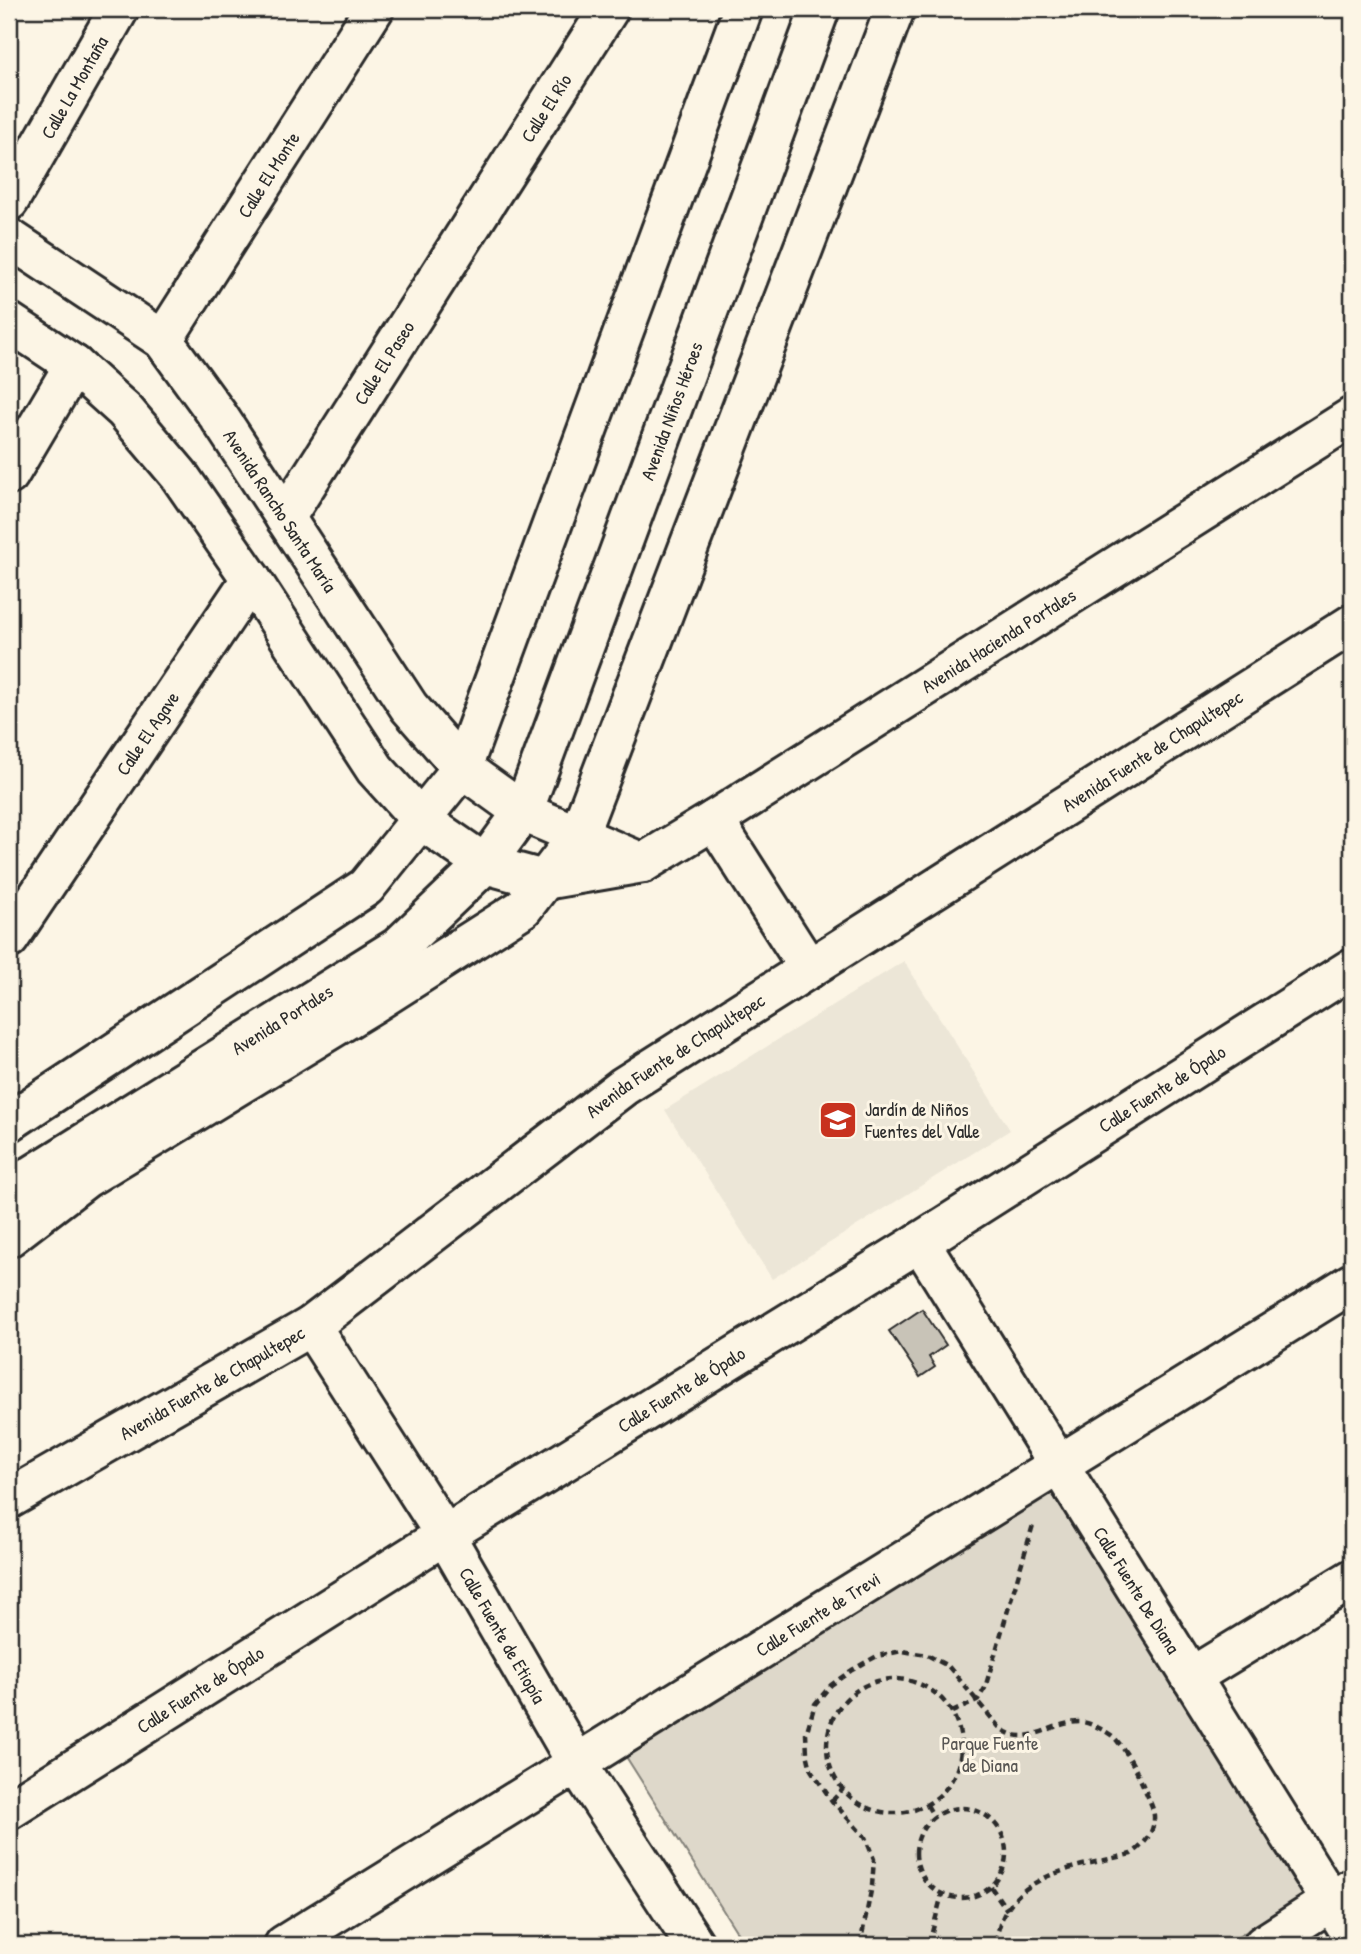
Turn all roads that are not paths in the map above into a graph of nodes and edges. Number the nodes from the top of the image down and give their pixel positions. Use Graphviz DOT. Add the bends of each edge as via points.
graph roads {
  1 [pos="119,9"];
  2 [pos="374,9"];
  3 [pos="610,9"];
  4 [pos="743,9"];
  5 [pos="820,9"];
  6 [pos="895,9"];
  7 [pos="9,201"];
  8 [pos="483,209"];
  9 [pos="9,238"];
  10 [pos="9,322"];
  11 [pos="163,340"];
  12 [pos="74,365"];
  13 [pos="1352,417"];
  14 [pos="9,475"];
  15 [pos="285,518"];
  16 [pos="251,579"];
  17 [pos="1352,624"];
  18 [pos="462,768"];
  19 [pos="523,812"];
  20 [pos="421,820"];
  21 [pos="714,820"];
  22 [pos="578,836"];
  23 [pos="643,863"];
  24 [pos="485,864"];
  25 [pos="544,880"];
  26 [pos="9,939"];
  27 [pos="1352,968"];
  28 [pos="809,969"];
  29 [pos="9,1122"];
  30 [pos="9,1190"];
  31 [pos="9,1237"];
  32 [pos="920,1242"];
  33 [pos="1352,1283"];
  34 [pos="311,1325"];
  35 [pos="1054,1467"];
  36 [pos="9,1499"];
  37 [pos="444,1535"];
  38 [pos="1352,1579"];
  39 [pos="1192,1677"];
  40 [pos="577,1764"];
  41 [pos="9,1810"];
  42 [pos="1342,1895"];
  43 [pos="1352,1936"];
  44 [pos="284,1945"];
  45 [pos="695,1945"];
  46 [pos="1263,1945"];
  1 -- 7 [label="street, Calle La Montaña"];
  2 -- 11 [label="street, Calle El Monte"];
  3 -- 8 [label="street, Calle El Río"];
  4 -- 18 [label="street"];
  5 -- 19 [label="street, Avenida Niños Héroes"];
  6 -- 22 [label="street"];
  8 -- 15 [label="street, Calle El Paseo"];
  9 -- 11 [label="street, Avenida Rancho Santa María"];
  10 -- 12 [label="street"];
  11 -- 15 [label="street, Avenida Rancho Santa María"];
  12 -- 14 [label="street"];
  12 -- 16 [label="street" via="125,411 179,475"];
  13 -- 21 [label="street, Avenida Hacienda Portales"];
  15 -- 18 [label="street, Avenida Rancho Santa María" via="409,707"];
  16 -- 20 [label="street" via="375,769"];
  16 -- 26 [label="street, Calle El Agave"];
  17 -- 28 [label="street, Avenida Fuente de Chapultepec"];
  18 -- 19 [label="street, Avenida Rancho Santa María"];
  18 -- 20 [label="street"];
  19 -- 22 [label="street"];
  19 -- 24 [label="street, Avenida Portales"];
  20 -- 24 [label="street"];
  20 -- 29 [label="street" via="366,887"];
  21 -- 23 [label="street, Avenida Hacienda Portales"];
  21 -- 28 [label="street"];
  22 -- 23 [label="street"];
  22 -- 25 [label="street"];
  23 -- 25 [label="street, Avenida Hacienda Portales"];
  24 -- 25 [label="street, Avenida Hacienda Portales"];
  24 -- 30 [label="street, Avenida Portales" via="398,947"];
  25 -- 31 [label="street" via="523,908 86,1178"];
  27 -- 32 [label="street, Calle Fuente de Ópalo"];
  28 -- 34 [label="street, Avenida Fuente de Chapultepec" via="624,1086"];
  32 -- 35 [label="street, Calle Fuente De Diana"];
  32 -- 37 [label="street, Calle Fuente de Ópalo"];
  33 -- 35 [label="street, Calle Fuente de Trevi"];
  34 -- 36 [label="street, Avenida Fuente de Chapultepec"];
  34 -- 37 [label="street, Calle Fuente de Etiopía"];
  35 -- 39 [label="street, Calle Fuente De Diana"];
  35 -- 40 [label="street, Calle Fuente de Trevi"];
  37 -- 40 [label="street, Calle Fuente de Etiopía"];
  37 -- 41 [label="street, Calle Fuente de Ópalo"];
  38 -- 39 [label="street"];
  39 -- 42 [label="street, Calle Fuente De Diana"];
  40 -- 44 [label="street, Calle Fuente de Trevi"];
  40 -- 45 [label="street, Calle Fuente de Etiopía"];
  42 -- 43 [label="street, Calle Fuente De Diana"];
  42 -- 46 [label="street"];
}
